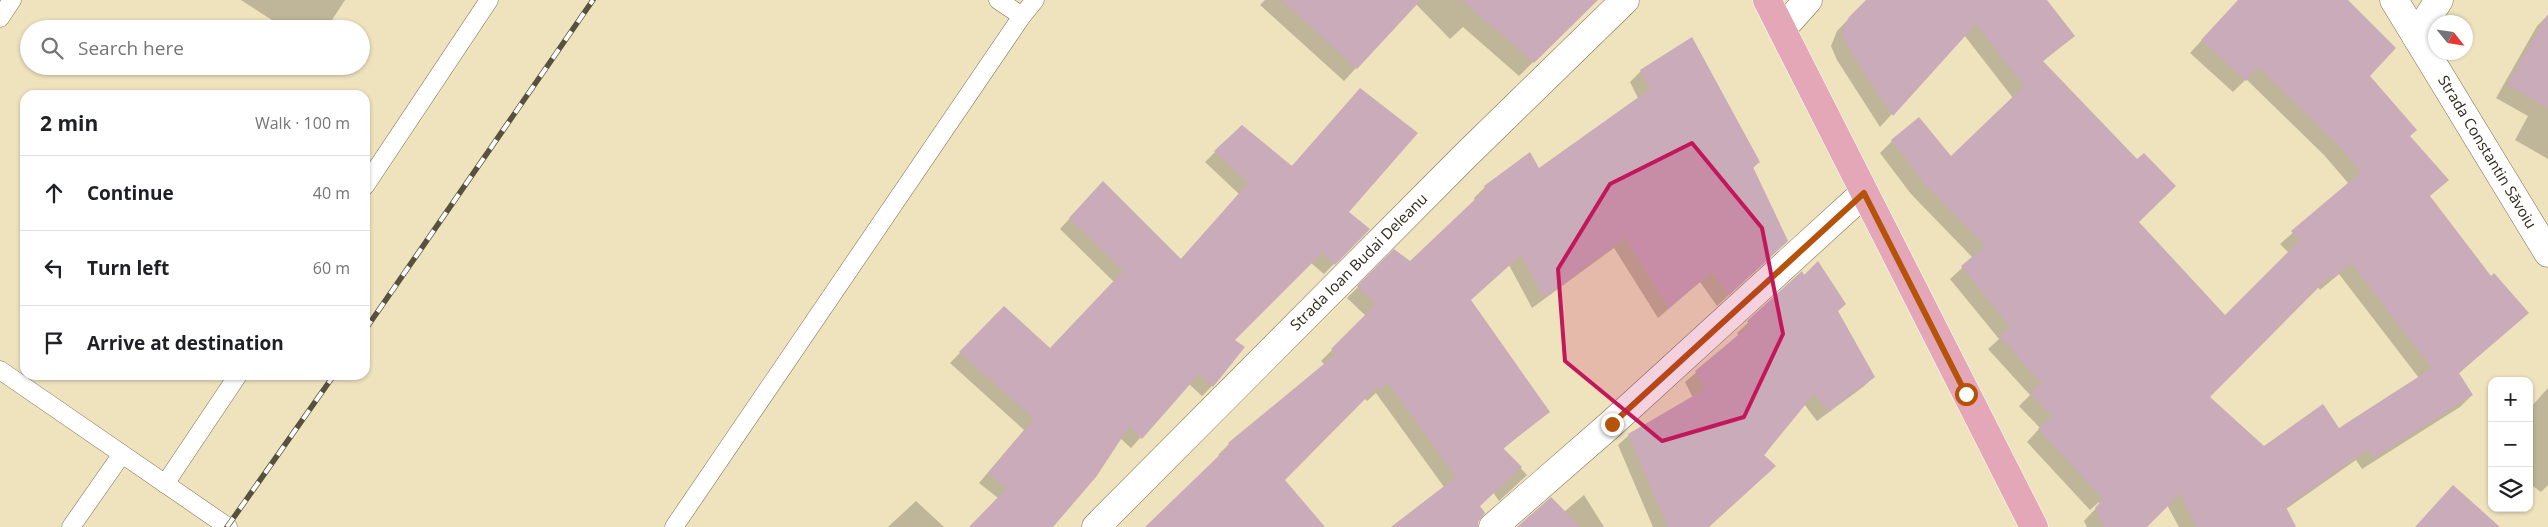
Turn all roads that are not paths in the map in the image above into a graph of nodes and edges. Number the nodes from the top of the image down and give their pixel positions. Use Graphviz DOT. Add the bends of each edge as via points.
graph roads {
  1 [pos="12,0"];
  2 [pos="489,0"];
  3 [pos="998,0"];
  4 [pos="1035,0"];
  5 [pos="1625,0"];
  6 [pos="1767,0"];
  7 [pos="1808,0"];
  8 [pos="2394,0"];
  9 [pos="2439,0"];
  10 [pos="1022,16"];
  11 [pos="0,18"];
  12 [pos="1782,28"];
  13 [pos="2416,36"];
  14 [pos="370,178"];
  15 [pos="1864,193"];
  16 [pos="2548,253"];
  17 [pos="0,370"];
  18 [pos="235,380"];
  19 [pos="122,454"];
  20 [pos="165,484"];
  21 [pos="71,527"];
  22 [pos="228,527"];
  23 [pos="674,527"];
  24 [pos="1096,527"];
  25 [pos="1493,527"];
  26 [pos="2034,527"];
  1 -- 11 [label="lane"];
  2 -- 14 [label="lane"];
  3 -- 10 [label="lane"];
  4 -- 10 [label="lane"];
  5 -- 24 [label="street, Strada Ioan Budai Deleanu"];
  6 -- 12 [label="main road"];
  7 -- 12 [label="street"];
  8 -- 13 [label="street, Strada Constantin Săvoiu"];
  9 -- 13 [label="street"];
  10 -- 23 [label="lane"];
  12 -- 15 [label="main road"];
  13 -- 16 [label="street, Strada Constantin Săvoiu"];
  15 -- 25 [label="street" via="1612,424"];
  15 -- 26 [label="main road"];
  17 -- 19 [label="lane"];
  18 -- 20 [label="lane"];
  19 -- 20 [label="lane"];
  19 -- 21 [label="lane"];
  20 -- 22 [label="lane"];
}
